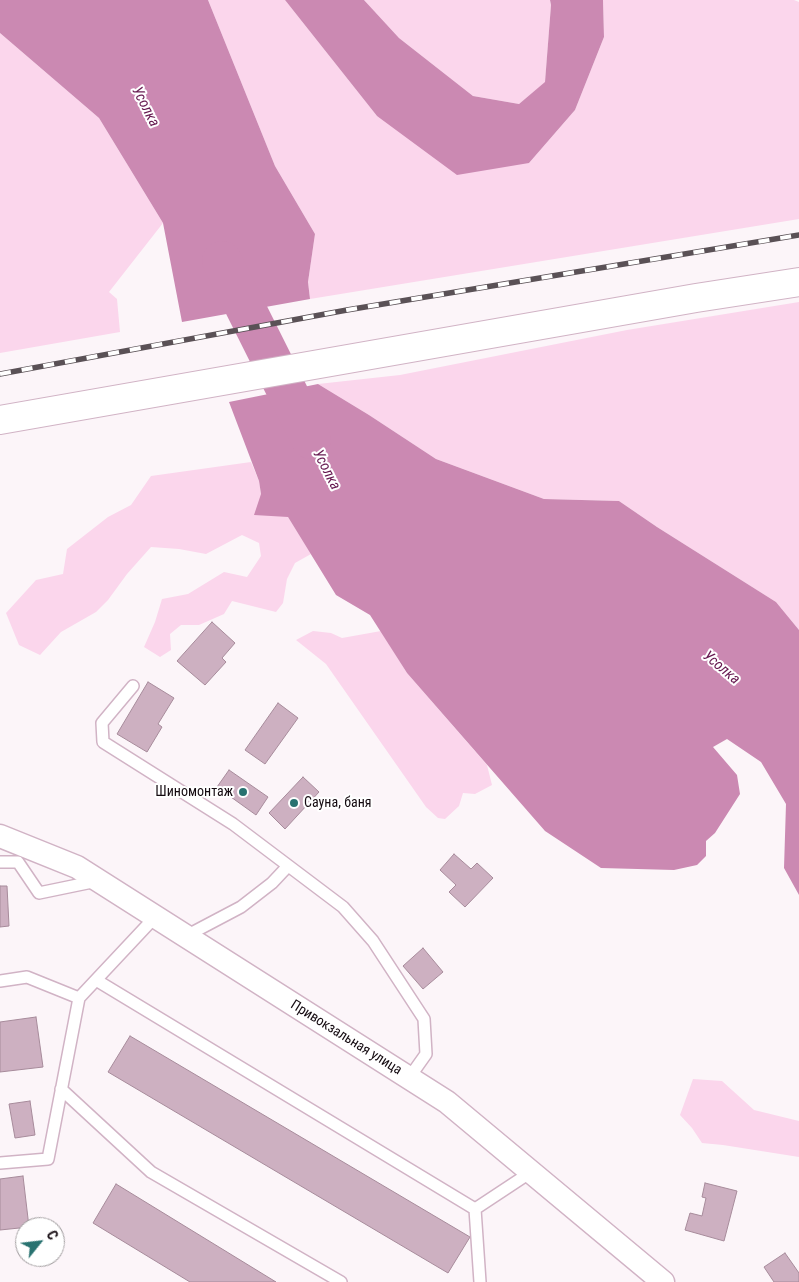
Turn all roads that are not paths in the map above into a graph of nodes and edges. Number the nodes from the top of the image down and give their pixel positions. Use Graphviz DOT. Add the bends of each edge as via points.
graph roads {
  1 [pos="799,282"];
  2 [pos="0,420"];
  3 [pos="133,686"];
  4 [pos="0,836"];
  5 [pos="0,862"];
  6 [pos="288,866"];
  7 [pos="98,881"];
  8 [pos="155,917"];
  9 [pos="186,936"];
  10 [pos="96,980"];
  11 [pos="0,981"];
  12 [pos="79,998"];
  13 [pos="409,1078"];
  14 [pos="61,1089"];
  15 [pos="0,1163"];
  16 [pos="531,1172"];
  17 [pos="475,1209"];
  18 [pos="341,1282"];
  19 [pos="480,1282"];
  20 [pos="663,1282"];
  1 -- 2 [label="main road"];
  3 -- 6 [label="lane" via="102,723 103,742 232,824"];
  4 -- 7 [label="street, Привокзальная улица" via="77,867"];
  5 -- 7 [label="lane" via="18,862 38,892"];
  6 -- 9 [label="lane" via="241,907"];
  6 -- 13 [label="lane" via="344,907 373,941 424,1019 426,1054"];
  7 -- 8 [label="street, Привокзальная улица"];
  8 -- 9 [label="street, Привокзальная улица"];
  8 -- 10 [label="lane"];
  9 -- 13 [label="street, Привокзальная улица"];
  10 -- 12 [label="lane"];
  10 -- 17 [label="lane"];
  11 -- 12 [label="lane" via="28,977"];
  12 -- 14 [label="lane"];
  13 -- 16 [label="street, Привокзальная улица" via="447,1102"];
  14 -- 15 [label="lane" via="48,1159"];
  14 -- 18 [label="lane" via="152,1172"];
  16 -- 17 [label="lane"];
  16 -- 20 [label="street, Привокзальная улица"];
  17 -- 19 [label="lane"];
}
